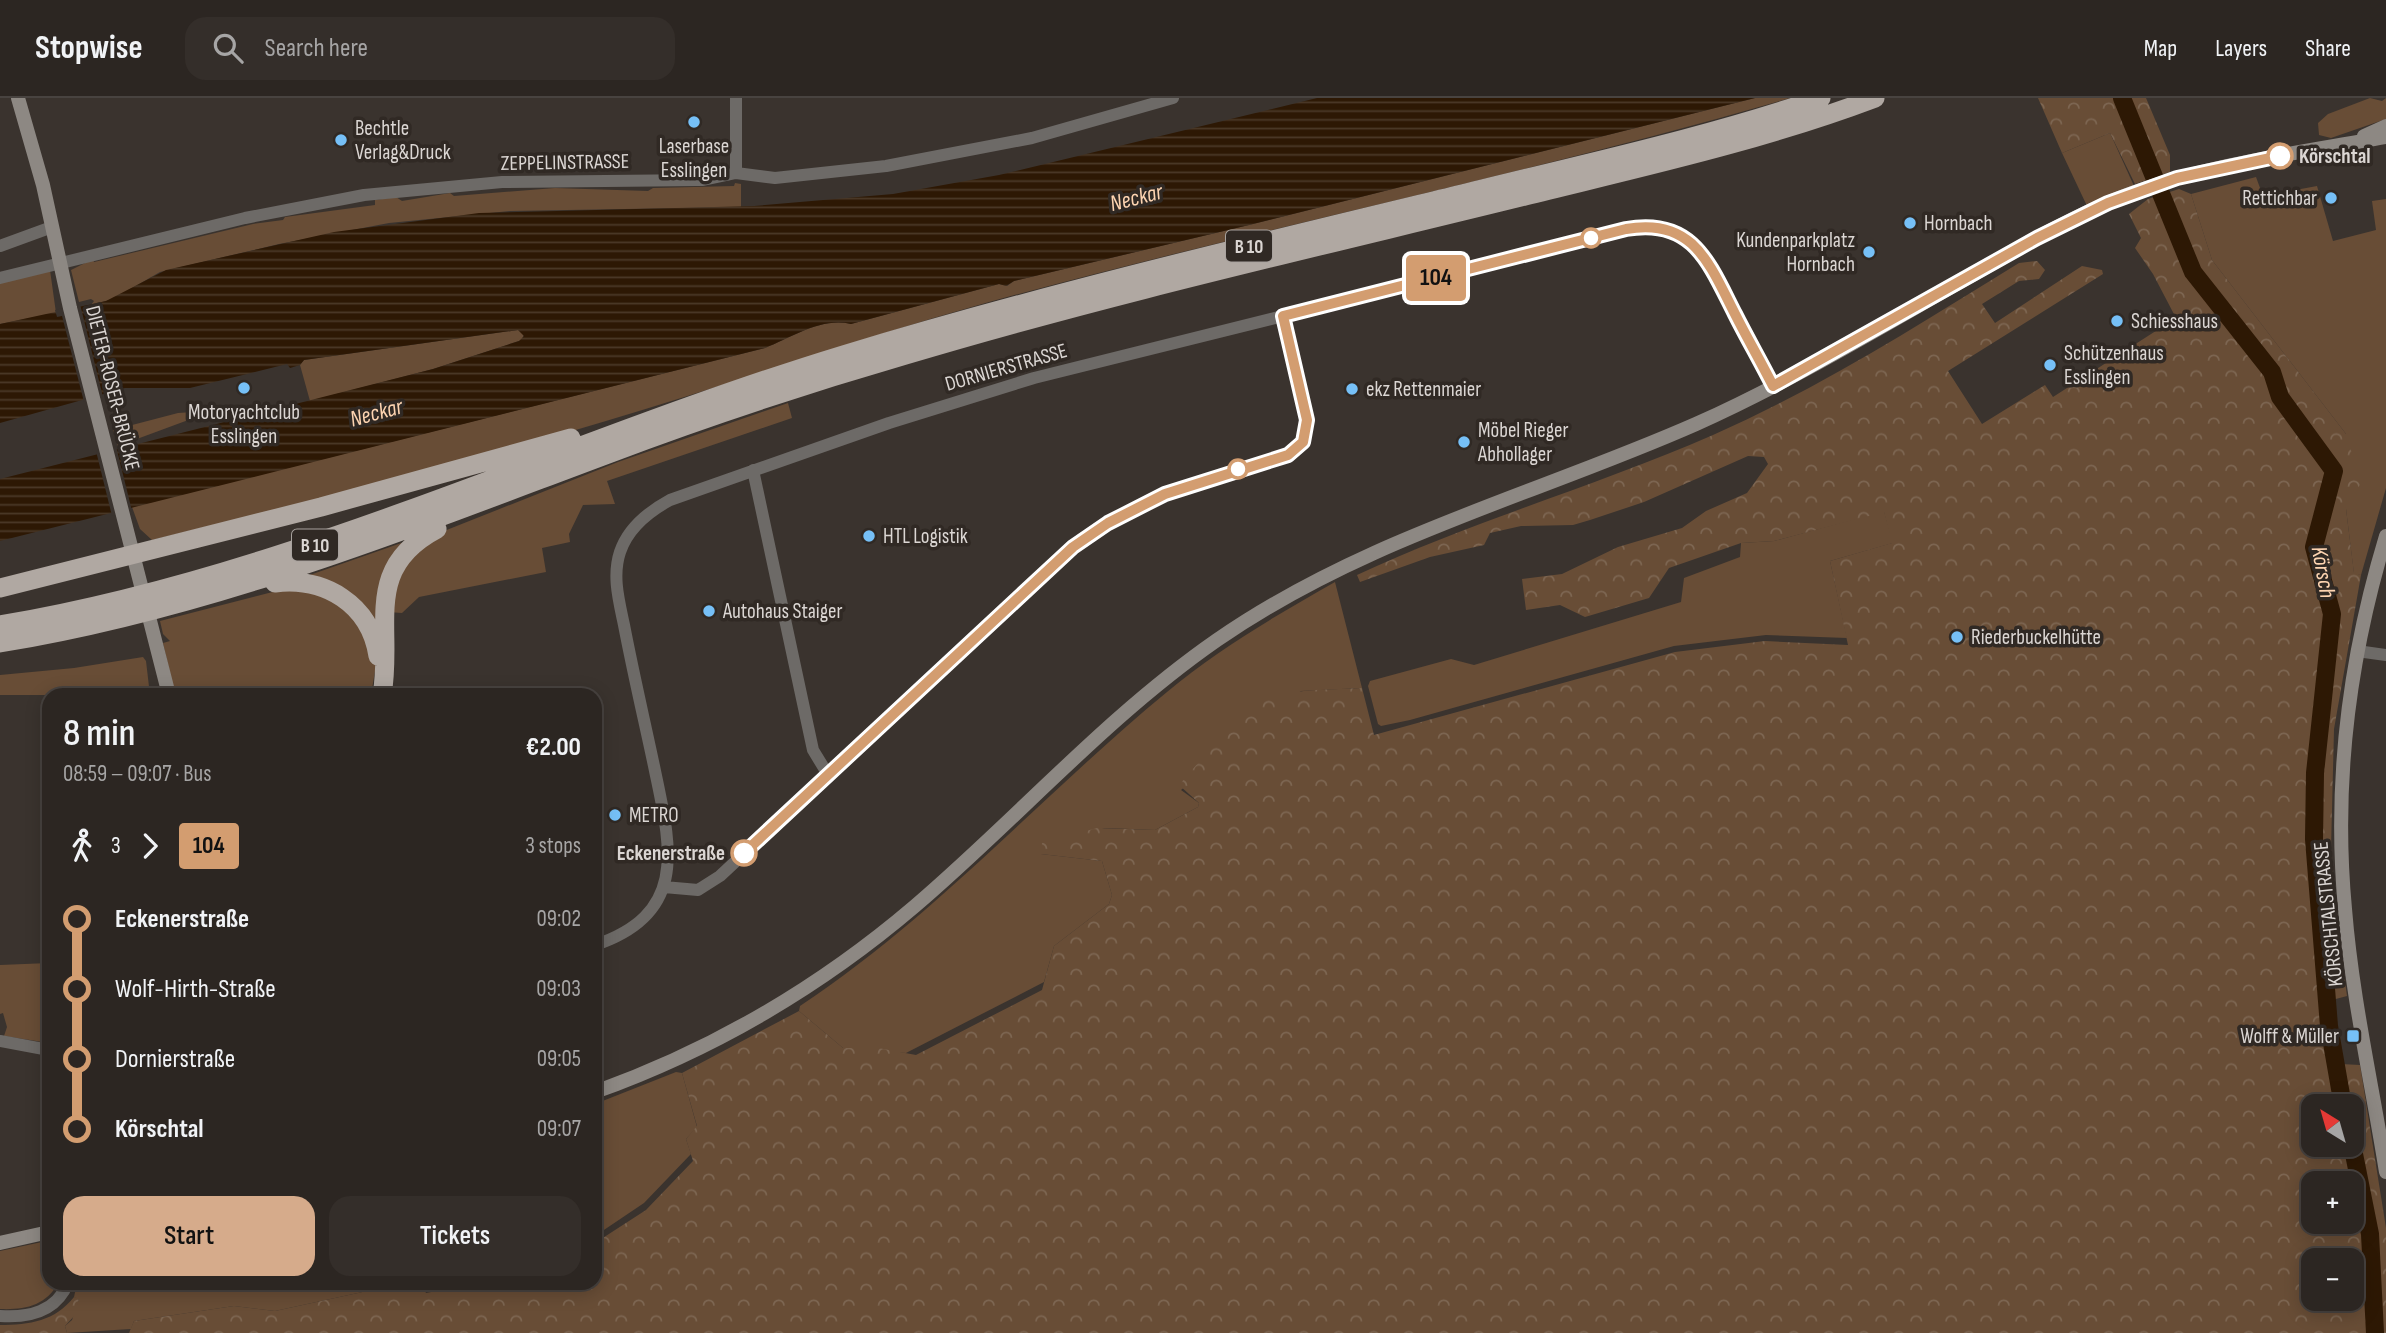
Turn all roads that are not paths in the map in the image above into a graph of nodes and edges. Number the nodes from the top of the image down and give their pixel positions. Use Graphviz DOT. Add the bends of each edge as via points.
graph roads {
  1 [pos="18,98"];
  2 [pos="736,98"];
  3 [pos="1173,98"];
  4 [pos="1821,98"];
  5 [pos="1874,98"];
  6 [pos="2386,126"];
  7 [pos="2386,137"];
  8 [pos="2350,144"];
  9 [pos="2386,145"];
  10 [pos="736,173"];
  11 [pos="52,227"];
  12 [pos="0,246"];
  13 [pos="0,278"];
  14 [pos="1283,316"];
  15 [pos="1773,386"];
  16 [pos="620,430"];
  17 [pos="753,470"];
  18 [pos="474,505"];
  19 [pos="2386,536"];
  20 [pos="134,559"];
  21 [pos="240,587"];
  22 [pos="0,588"];
  23 [pos="0,625"];
  24 [pos="0,643"];
  25 [pos="155,645"];
  26 [pos="2357,651"];
  27 [pos="2386,655"];
  28 [pos="160,688"];
  29 [pos="167,688"];
  30 [pos="376,688"];
  31 [pos="382,688"];
  32 [pos="827,773"];
  33 [pos="664,887"];
  34 [pos="602,942"];
  35 [pos="0,1041"];
  36 [pos="42,1049"];
  37 [pos="602,1089"];
  38 [pos="2386,1172"];
  39 [pos="42,1234"];
  40 [pos="0,1243"];
  41 [pos="64,1290"];
  42 [pos="0,1316"];
  1 -- 11 [label="main road, DIETER-ROSER-BRÜCKE"];
  2 -- 10 [label="street"];
  3 -- 10 [label="street, ZEPPELINSTRASSE" via="1082,126 937,157 775,178"];
  4 -- 16 [label="highway, B 10" via="1683,139 988,313 790,372"];
  5 -- 18 [label="highway, B 10" via="1685,156 939,345 700,421"];
  6 -- 8 [label="main road"];
  7 -- 8 [label="main road"];
  8 -- 9 [label="main road"];
  8 -- 15 [label="main road" via="2217,167 2136,192 2037,238"];
  10 -- 13 [label="street, ZEPPELINSTRASSE" via="708,180 516,182 388,192 274,211"];
  11 -- 12 [label="street"];
  11 -- 20 [label="main road, DIETER-ROSER-BRÜCKE"];
  14 -- 15 [label="street, DORNIERSTRASSE" via="1626,229 1655,227 1677,233 1700,250"];
  14 -- 17 [label="street, DORNIERSTRASSE" via="1005,387"];
  14 -- 32 [label="street" via="1307,420 1306,438 1300,447 1280,458 1165,494 1083,540"];
  15 -- 37 [label="main road" via="1643,446 1394,542 1276,603 1216,641 1134,704 914,908 843,962 712,1042"];
  16 -- 20 [label="highway" via="568,438"];
  16 -- 23 [label="highway, B 10" via="285,555 173,588"];
  17 -- 32 [label="street" via="813,750"];
  17 -- 33 [label="street, DORNIERSTRASSE" via="662,505 631,531 618,560 618,593 670,843"];
  18 -- 21 [label="highway, B 10"];
  18 -- 31 [label="highway" via="418,540 393,570 384,605"];
  19 -- 26 [label="main road, KÖRSCHTALSTRASSE"];
  20 -- 22 [label="highway"];
  20 -- 25 [label="main road, DIETER-ROSER-BRÜCKE"];
  21 -- 24 [label="highway, B 10" via="114,620"];
  21 -- 30 [label="highway" via="312,584 351,603 374,639"];
  25 -- 28 [label="main road"];
  25 -- 29 [label="main road"];
  26 -- 27 [label="street"];
  26 -- 38 [label="main road, KÖRSCHTALSTRASSE" via="2341,777 2342,862 2350,955"];
  32 -- 33 [label="street" via="713,881 695,890"];
  33 -- 34 [label="street, DORNIERSTRASSE" via="639,922"];
  35 -- 36 [label="street"];
  39 -- 40 [label="main road"];
  41 -- 42 [label="street" via="43,1311"];
}
